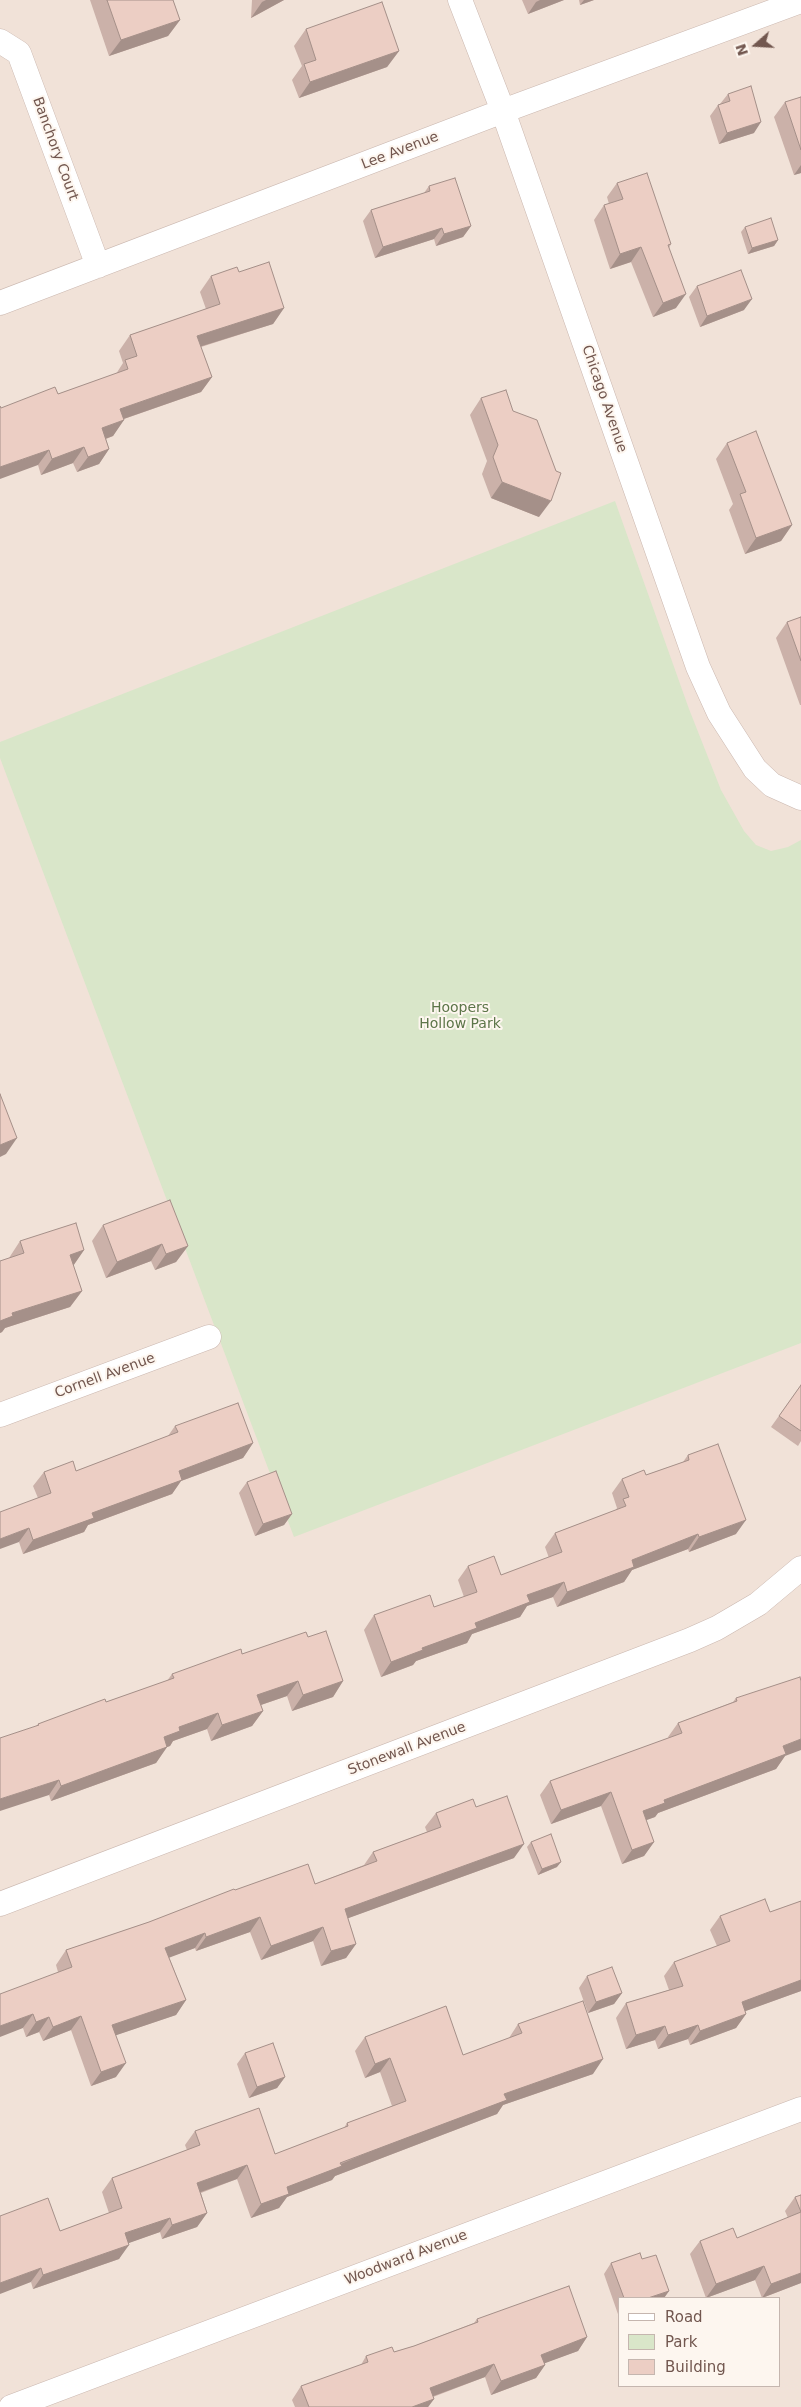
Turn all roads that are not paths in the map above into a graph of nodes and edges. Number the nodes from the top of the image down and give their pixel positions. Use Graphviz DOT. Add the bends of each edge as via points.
graph roads {
  1 [pos="460,0"];
  2 [pos="801,1"];
  3 [pos="0,41"];
  4 [pos="502,111"];
  5 [pos="98,266"];
  6 [pos="0,304"];
  7 [pos="801,798"];
  8 [pos="209,1337"];
  9 [pos="0,1415"];
  10 [pos="801,1568"];
  11 [pos="0,1904"];
  12 [pos="801,2109"];
  13 [pos="10,2407"];
  1 -- 4 [label="street, Chicago Avenue"];
  2 -- 4 [label="street, Lee Avenue"];
  3 -- 5 [label="street, Banchory Court" via="19,53"];
  4 -- 5 [label="street, Lee Avenue"];
  4 -- 7 [label="street, Chicago Avenue" via="698,666 719,713 756,769 772,785"];
  5 -- 6 [label="street, Lee Avenue"];
  8 -- 9 [label="street, Cornell Avenue"];
  10 -- 11 [label="street, Stonewall Avenue" via="758,1604 690,1640"];
  12 -- 13 [label="street, Woodward Avenue"];
}
